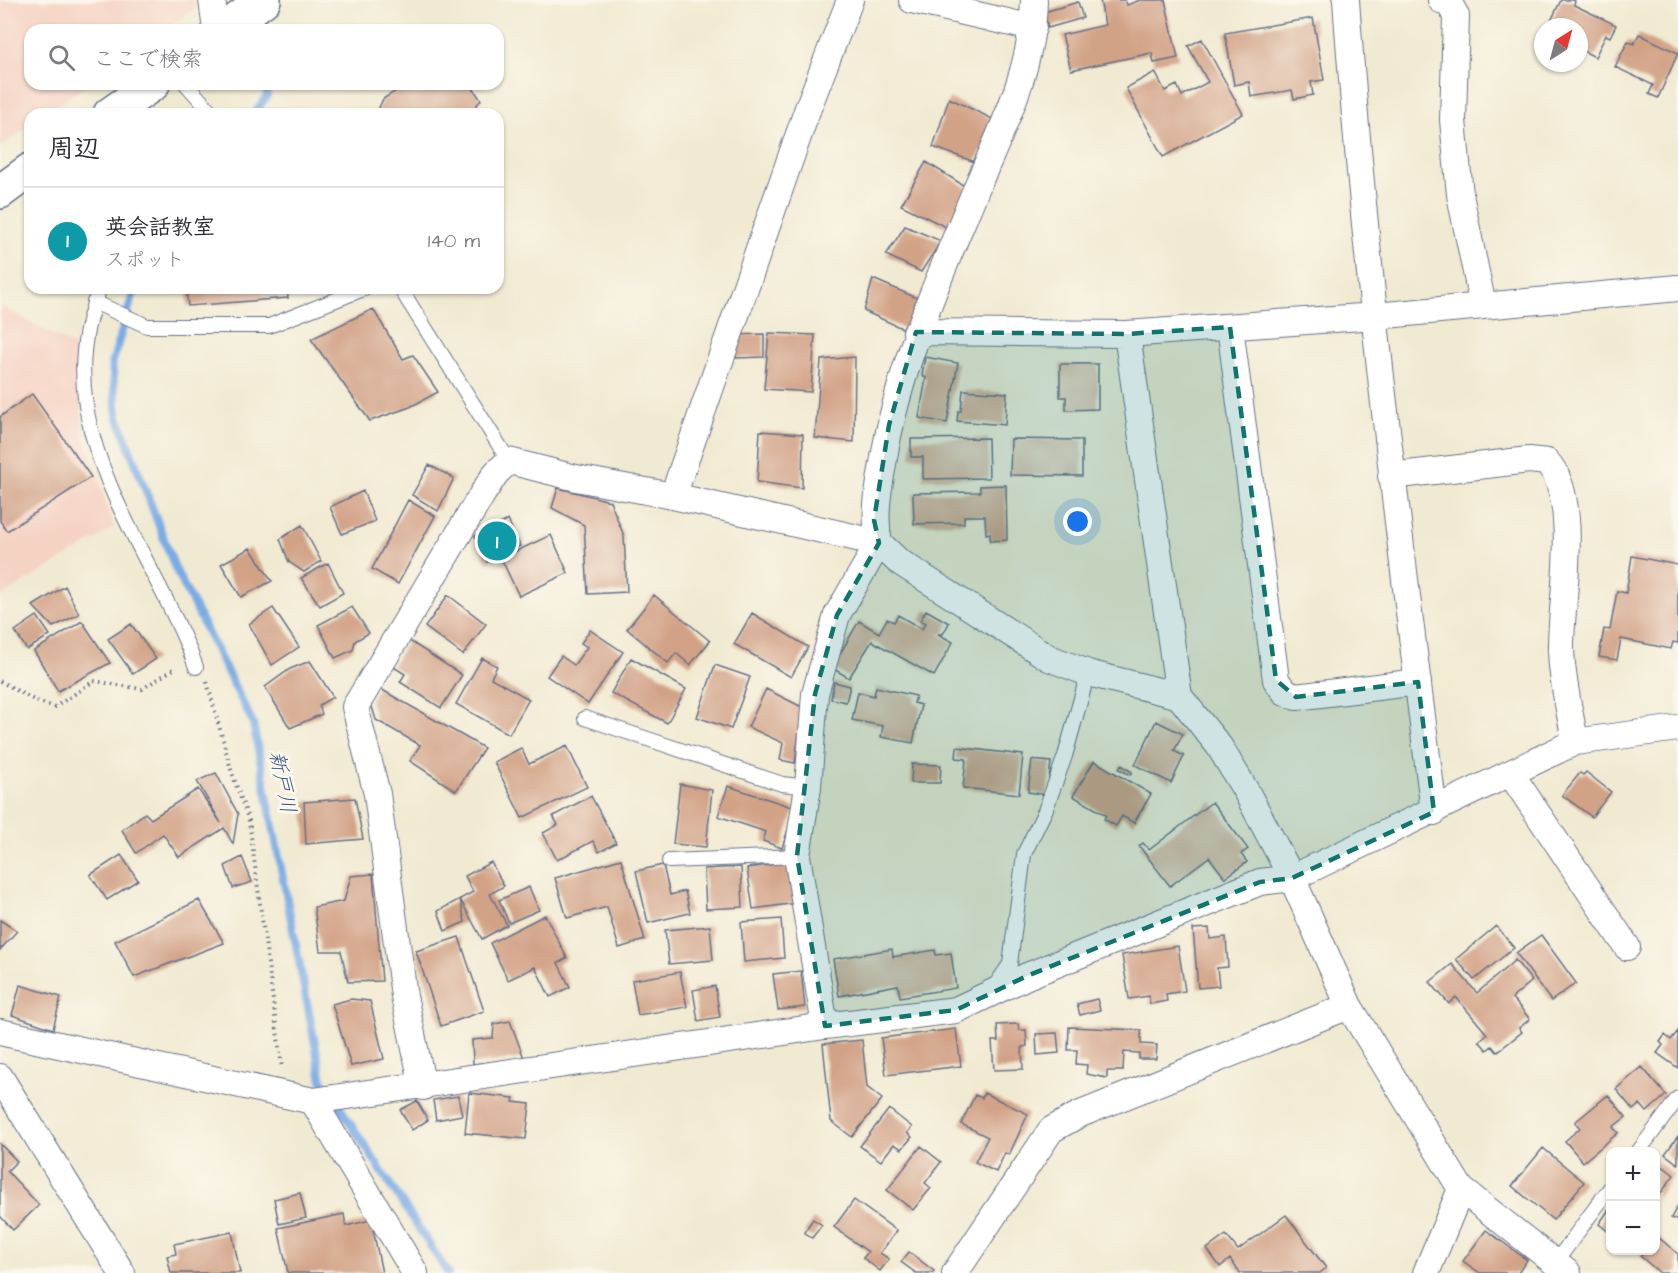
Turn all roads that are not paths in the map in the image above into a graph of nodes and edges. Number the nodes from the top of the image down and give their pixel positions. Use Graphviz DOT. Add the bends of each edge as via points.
graph roads {
  1 [pos="264,0"];
  2 [pos="850,0"];
  3 [pos="912,0"];
  4 [pos="1034,0"];
  5 [pos="1346,0"];
  6 [pos="1441,0"];
  7 [pos="221,20"];
  8 [pos="1033,28"];
  9 [pos="144,90"];
  10 [pos="191,90"];
  11 [pos="119,108"];
  12 [pos="208,108"];
  13 [pos="24,174"];
  14 [pos="0,192"];
  15 [pos="1678,288"];
  16 [pos="97,294"];
  17 [pos="351,294"];
  18 [pos="404,294"];
  19 [pos="94,302"];
  20 [pos="1483,306"];
  21 [pos="1375,316"];
  22 [pos="1230,327"];
  23 [pos="916,332"];
  24 [pos="1127,334"];
  25 [pos="509,460"];
  26 [pos="1391,476"];
  27 [pos="673,496"];
  28 [pos="879,543"];
  29 [pos="196,667"];
  30 [pos="1088,673"];
  31 [pos="1418,682"];
  32 [pos="1179,696"];
  33 [pos="585,718"];
  34 [pos="1678,728"];
  35 [pos="1575,742"];
  36 [pos="1511,774"];
  37 [pos="808,787"];
  38 [pos="1434,812"];
  39 [pos="797,856"];
  40 [pos="669,861"];
  41 [pos="1292,878"];
  42 [pos="1627,947"];
  43 [pos="990,993"];
  44 [pos="1349,1006"];
  45 [pos="825,1026"];
  46 [pos="0,1032"];
  47 [pos="0,1077"];
  48 [pos="423,1087"];
  49 [pos="1678,1098"];
  50 [pos="315,1101"];
  51 [pos="1642,1147"];
  52 [pos="1461,1189"];
  53 [pos="1606,1196"];
  54 [pos="1561,1268"];
  55 [pos="122,1273"];
  56 [pos="415,1273"];
  57 [pos="955,1273"];
  58 [pos="1426,1273"];
  1 -- 7 [label="highway"];
  2 -- 27 [label="street" via="808,108"];
  3 -- 8 [label="street"];
  4 -- 8 [label="street"];
  5 -- 21 [label="street" via="1359,177"];
  6 -- 20 [label="street" via="1449,3 1456,16 1453,120 1460,195"];
  8 -- 23 [label="street" via="1021,85"];
  9 -- 11 [label="highway"];
  10 -- 12 [label="lane"];
  13 -- 14 [label="highway"];
  15 -- 20 [label="street"];
  16 -- 19 [label="lane"];
  17 -- 19 [label="lane" via="269,326 147,326"];
  18 -- 25 [label="lane"];
  19 -- 29 [label="lane" via="83,345 83,386 91,434 127,527"];
  20 -- 21 [label="street"];
  21 -- 22 [label="street"];
  21 -- 26 [label="street"];
  22 -- 24 [label="street"];
  22 -- 31 [label="street" via="1276,680 1285,692 1296,697"];
  23 -- 24 [label="street"];
  23 -- 28 [label="street" via="889,425 874,520"];
  24 -- 32 [label="street"];
  25 -- 27 [label="street" via="576,478"];
  25 -- 48 [label="street" via="496,472 355,706 377,794 404,996"];
  26 -- 31 [label="street"];
  26 -- 35 [label="street" via="1529,460 1547,462 1557,473 1563,494 1568,565 1561,648"];
  27 -- 28 [label="street"];
  28 -- 30 [label="street" via="907,567 1049,658"];
  28 -- 37 [label="street" via="837,615 815,694"];
  30 -- 32 [label="street"];
  30 -- 43 [label="lane" via="1065,756 1024,854 1010,964"];
  31 -- 38 [label="street"];
  32 -- 41 [label="street" via="1219,746"];
  33 -- 37 [label="lane" via="782,784"];
  34 -- 35 [label="street"];
  35 -- 36 [label="street"];
  36 -- 38 [label="street"];
  36 -- 42 [label="street"];
  37 -- 39 [label="street"];
  38 -- 41 [label="street"];
  39 -- 40 [label="lane"];
  39 -- 45 [label="street"];
  41 -- 43 [label="street" via="1260,882"];
  41 -- 44 [label="street"];
  43 -- 45 [label="street" via="956,1010"];
  44 -- 52 [label="street"];
  44 -- 57 [label="street" via="1078,1115 1052,1131"];
  45 -- 48 [label="street"];
  46 -- 50 [label="street"];
  47 -- 55 [label="street"];
  48 -- 50 [label="street"];
  49 -- 51 [label="lane"];
  50 -- 56 [label="street"];
  52 -- 54 [label="street"];
  52 -- 58 [label="street"];
  53 -- 54 [label="lane"];
}
